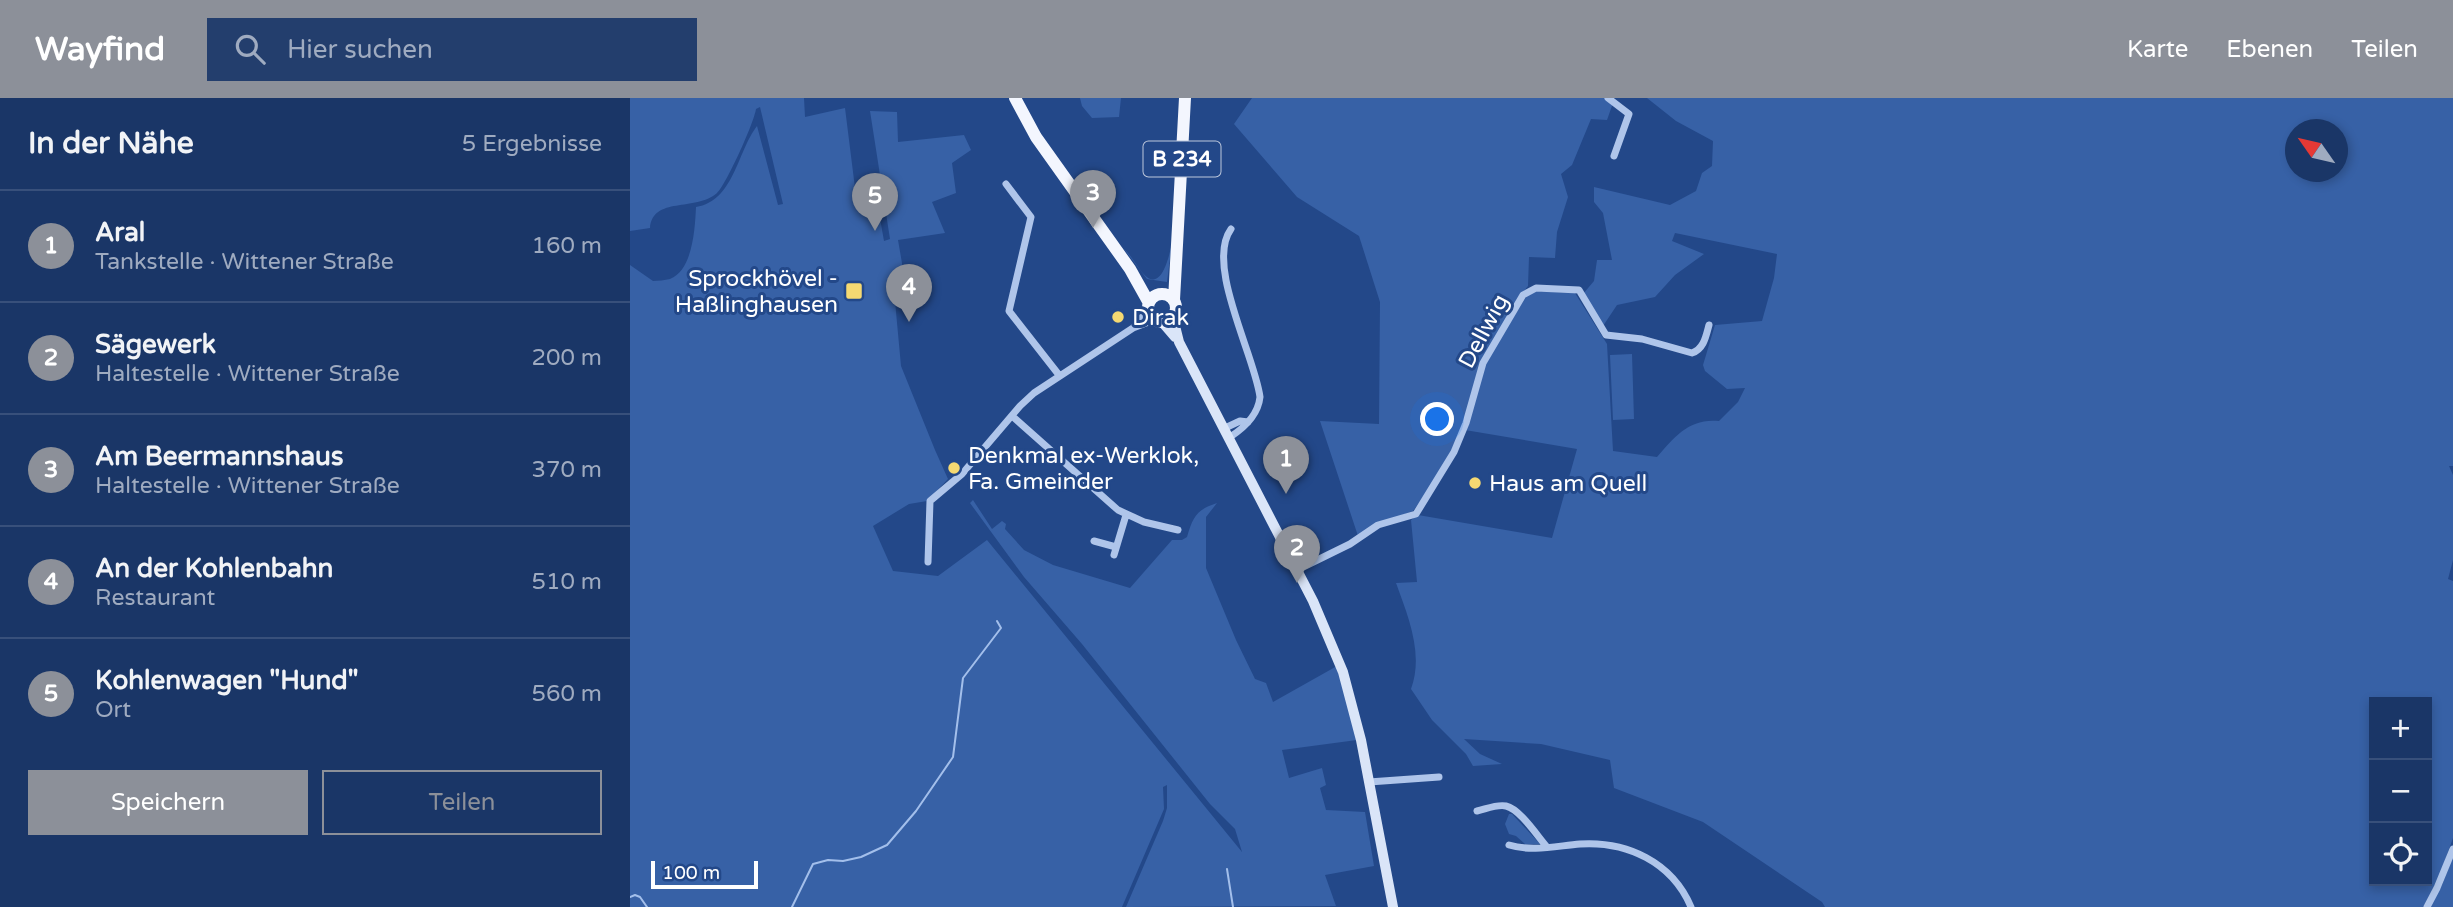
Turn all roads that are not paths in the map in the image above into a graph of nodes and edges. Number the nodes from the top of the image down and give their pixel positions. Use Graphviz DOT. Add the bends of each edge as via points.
graph roads {
  1 [pos="1015,98"];
  2 [pos="1185,98"];
  3 [pos="1608,98"];
  4 [pos="1614,156"];
  5 [pos="1006,184"];
  6 [pos="1231,229"];
  7 [pos="1130,269"];
  8 [pos="1165,296"];
  9 [pos="1157,315"];
  10 [pos="1709,325"];
  11 [pos="1059,375"];
  12 [pos="1012,416"];
  13 [pos="1227,433"];
  14 [pos="1126,515"];
  15 [pos="1178,530"];
  16 [pos="1094,541"];
  17 [pos="928,562"];
  18 [pos="1297,570"];
  19 [pos="1440,777"];
  20 [pos="1369,782"];
  21 [pos="1477,811"];
  22 [pos="1509,845"];
  23 [pos="1547,847"];
  24 [pos="2453,849"];
  25 [pos="1393,907"];
  26 [pos="1691,907"];
  27 [pos="2427,907"];
  1 -- 7 [label="main road" via="1053,162"];
  2 -- 8 [label="main road, B 234" via="1175,271"];
  3 -- 4 [label="street" via="1629,114"];
  5 -- 11 [label="street" via="1031,217 1009,311"];
  6 -- 13 [label="street" via="1225,241 1227,285 1260,397 1243,429"];
  7 -- 8 [label="main road"];
  7 -- 9 [label="main road"];
  8 -- 9 [label="main road"];
  8 -- 9 [label="main road" via="1176,309"];
  9 -- 11 [label="street"];
  9 -- 13 [label="main road" via="1179,342"];
  10 -- 18 [label="street, Dellwig" via="1703,344 1692,353 1606,335 1579,290 1529,290 1487,355 1454,452 1416,514 1378,525"];
  11 -- 12 [label="street"];
  12 -- 14 [label="street"];
  12 -- 17 [label="street" via="961,474 930,501"];
  13 -- 18 [label="main road"];
  14 -- 15 [label="street"];
  14 -- 16 [label="street" via="1115,551"];
  18 -- 20 [label="main road" via="1343,672"];
  19 -- 20 [label="street"];
  20 -- 25 [label="main road"];
  21 -- 23 [label="street" via="1510,807"];
  22 -- 23 [label="street"];
  23 -- 26 [label="street" via="1601,844 1642,855 1669,874"];
  24 -- 27 [label="street"];
}
